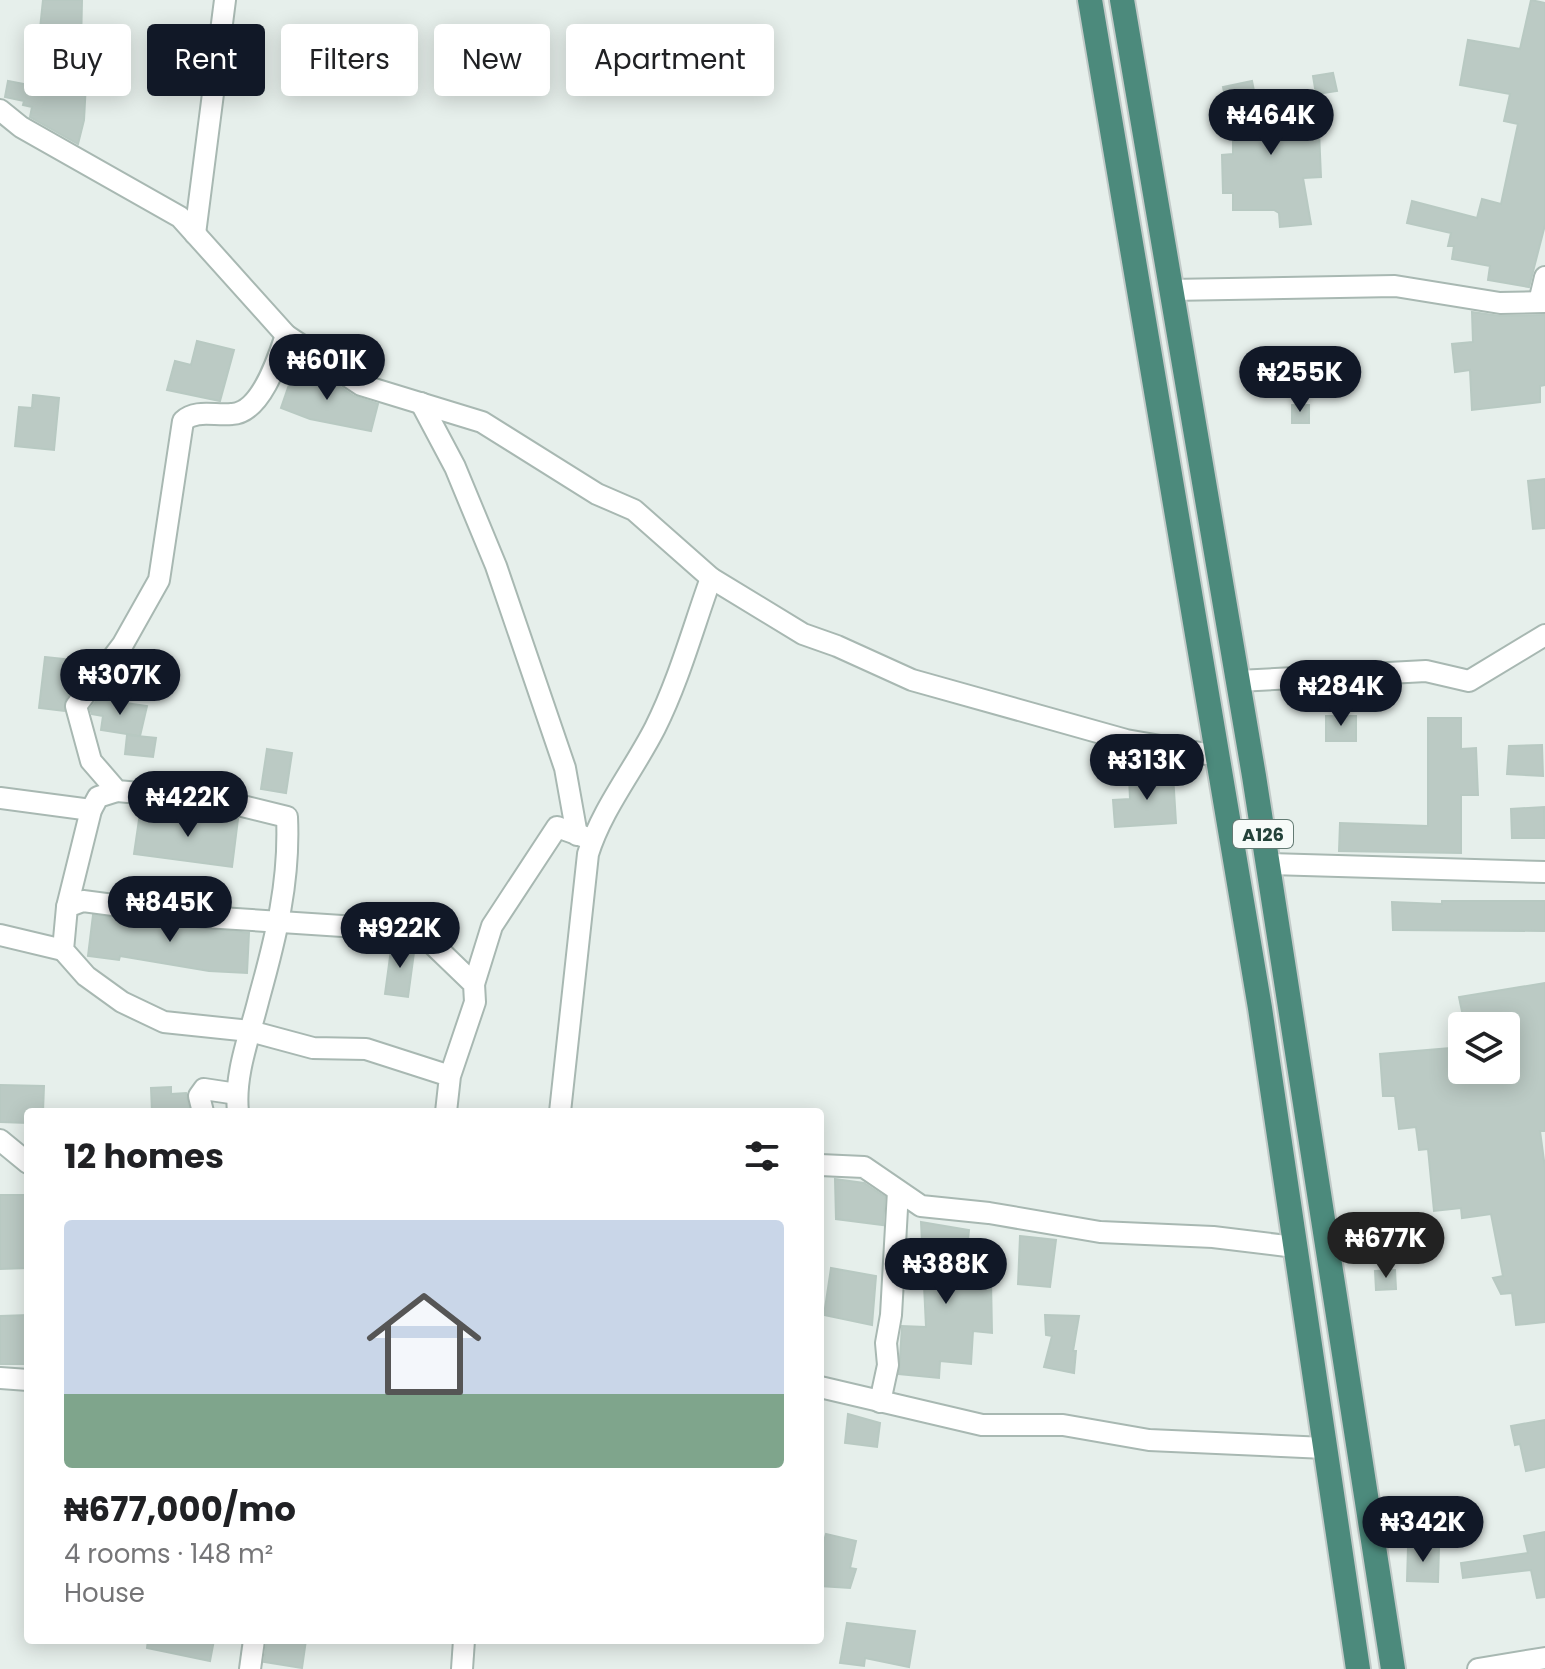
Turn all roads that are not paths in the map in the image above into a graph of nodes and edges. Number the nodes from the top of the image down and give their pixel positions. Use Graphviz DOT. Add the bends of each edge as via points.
graph roads {
  1 [pos="225,0"];
  2 [pos="1090,0"];
  3 [pos="1122,0"];
  4 [pos="0,110"];
  5 [pos="195,234"];
  6 [pos="1545,277"];
  7 [pos="1170,290"];
  8 [pos="1542,302"];
  9 [pos="286,335"];
  10 [pos="421,403"];
  11 [pos="711,578"];
  12 [pos="1545,635"];
  13 [pos="1238,681"];
  14 [pos="1218,756"];
  15 [pos="117,791"];
  16 [pos="0,798"];
  17 [pos="91,810"];
  18 [pos="585,837"];
  19 [pos="1268,864"];
  20 [pos="1545,872"];
  21 [pos="67,907"];
  22 [pos="280,921"];
  23 [pos="0,935"];
  24 [pos="63,950"];
  25 [pos="474,984"];
  26 [pos="250,1031"];
  27 [pos="450,1076"];
  28 [pos="238,1103"];
  29 [pos="202,1108"];
  30 [pos="446,1108"];
  31 [pos="560,1108"];
  32 [pos="0,1140"];
  33 [pos="24,1160"];
  34 [pos="824,1165"];
  35 [pos="898,1191"];
  36 [pos="1295,1247"];
  37 [pos="0,1378"];
  38 [pos="24,1380"];
  39 [pos="824,1388"];
  40 [pos="880,1402"];
  41 [pos="1325,1448"];
  42 [pos="253,1644"];
  43 [pos="464,1644"];
  44 [pos="1545,1658"];
  45 [pos="250,1669"];
  46 [pos="462,1669"];
  47 [pos="1358,1669"];
  48 [pos="1393,1669"];
  49 [pos="1478,1669"];
  1 -- 5 [label="street"];
  2 -- 14 [label="highway, A126"];
  3 -- 7 [label="highway, A126"];
  4 -- 5 [label="street" via="180,217"];
  5 -- 9 [label="street"];
  6 -- 8 [label="street"];
  7 -- 8 [label="street" via="1395,286 1500,303"];
  7 -- 13 [label="highway, A126"];
  9 -- 10 [label="street" via="361,385"];
  9 -- 15 [label="street" via="271,379 250,406 236,415 197,414 183,421 159,580 123,644 76,706 91,761"];
  10 -- 11 [label="street" via="482,422 597,494 634,510"];
  10 -- 18 [label="street" via="455,467 496,566"];
  11 -- 14 [label="street" via="803,634 912,680 1126,740"];
  11 -- 18 [label="street" via="675,686 620,791"];
  12 -- 13 [label="street" via="1469,681 1426,671"];
  13 -- 19 [label="highway, A126"];
  14 -- 36 [label="highway, A126"];
  15 -- 17 [label="street" via="98,797"];
  15 -- 22 [label="street" via="218,800 287,817 289,862"];
  16 -- 17 [label="street"];
  17 -- 21 [label="street"];
  18 -- 25 [label="street" via="557,827 492,926"];
  18 -- 31 [label="street"];
  19 -- 20 [label="street"];
  19 -- 48 [label="highway, A126"];
  21 -- 22 [label="street" via="83,901"];
  21 -- 24 [label="street"];
  22 -- 25 [label="street" via="419,931"];
  22 -- 26 [label="street"];
  23 -- 24 [label="street"];
  24 -- 26 [label="street" via="86,976 122,1002 164,1022"];
  25 -- 27 [label="street" via="475,1002"];
  26 -- 27 [label="street" via="313,1048 366,1049"];
  26 -- 28 [label="street"];
  27 -- 30 [label="street"];
  28 -- 29 [label="street" via="204,1089 199,1096"];
  32 -- 33 [label="street"];
  34 -- 35 [label="street" via="864,1167"];
  35 -- 36 [label="street" via="921,1206 1100,1232"];
  35 -- 40 [label="street" via="888,1365"];
  36 -- 41 [label="highway, A126"];
  37 -- 38 [label="street"];
  39 -- 40 [label="street"];
  40 -- 41 [label="street" via="982,1425 1063,1425 1149,1440"];
  41 -- 47 [label="highway, A126"];
  42 -- 45 [label="street"];
  43 -- 46 [label="street"];
  44 -- 49 [label="street"];
}
